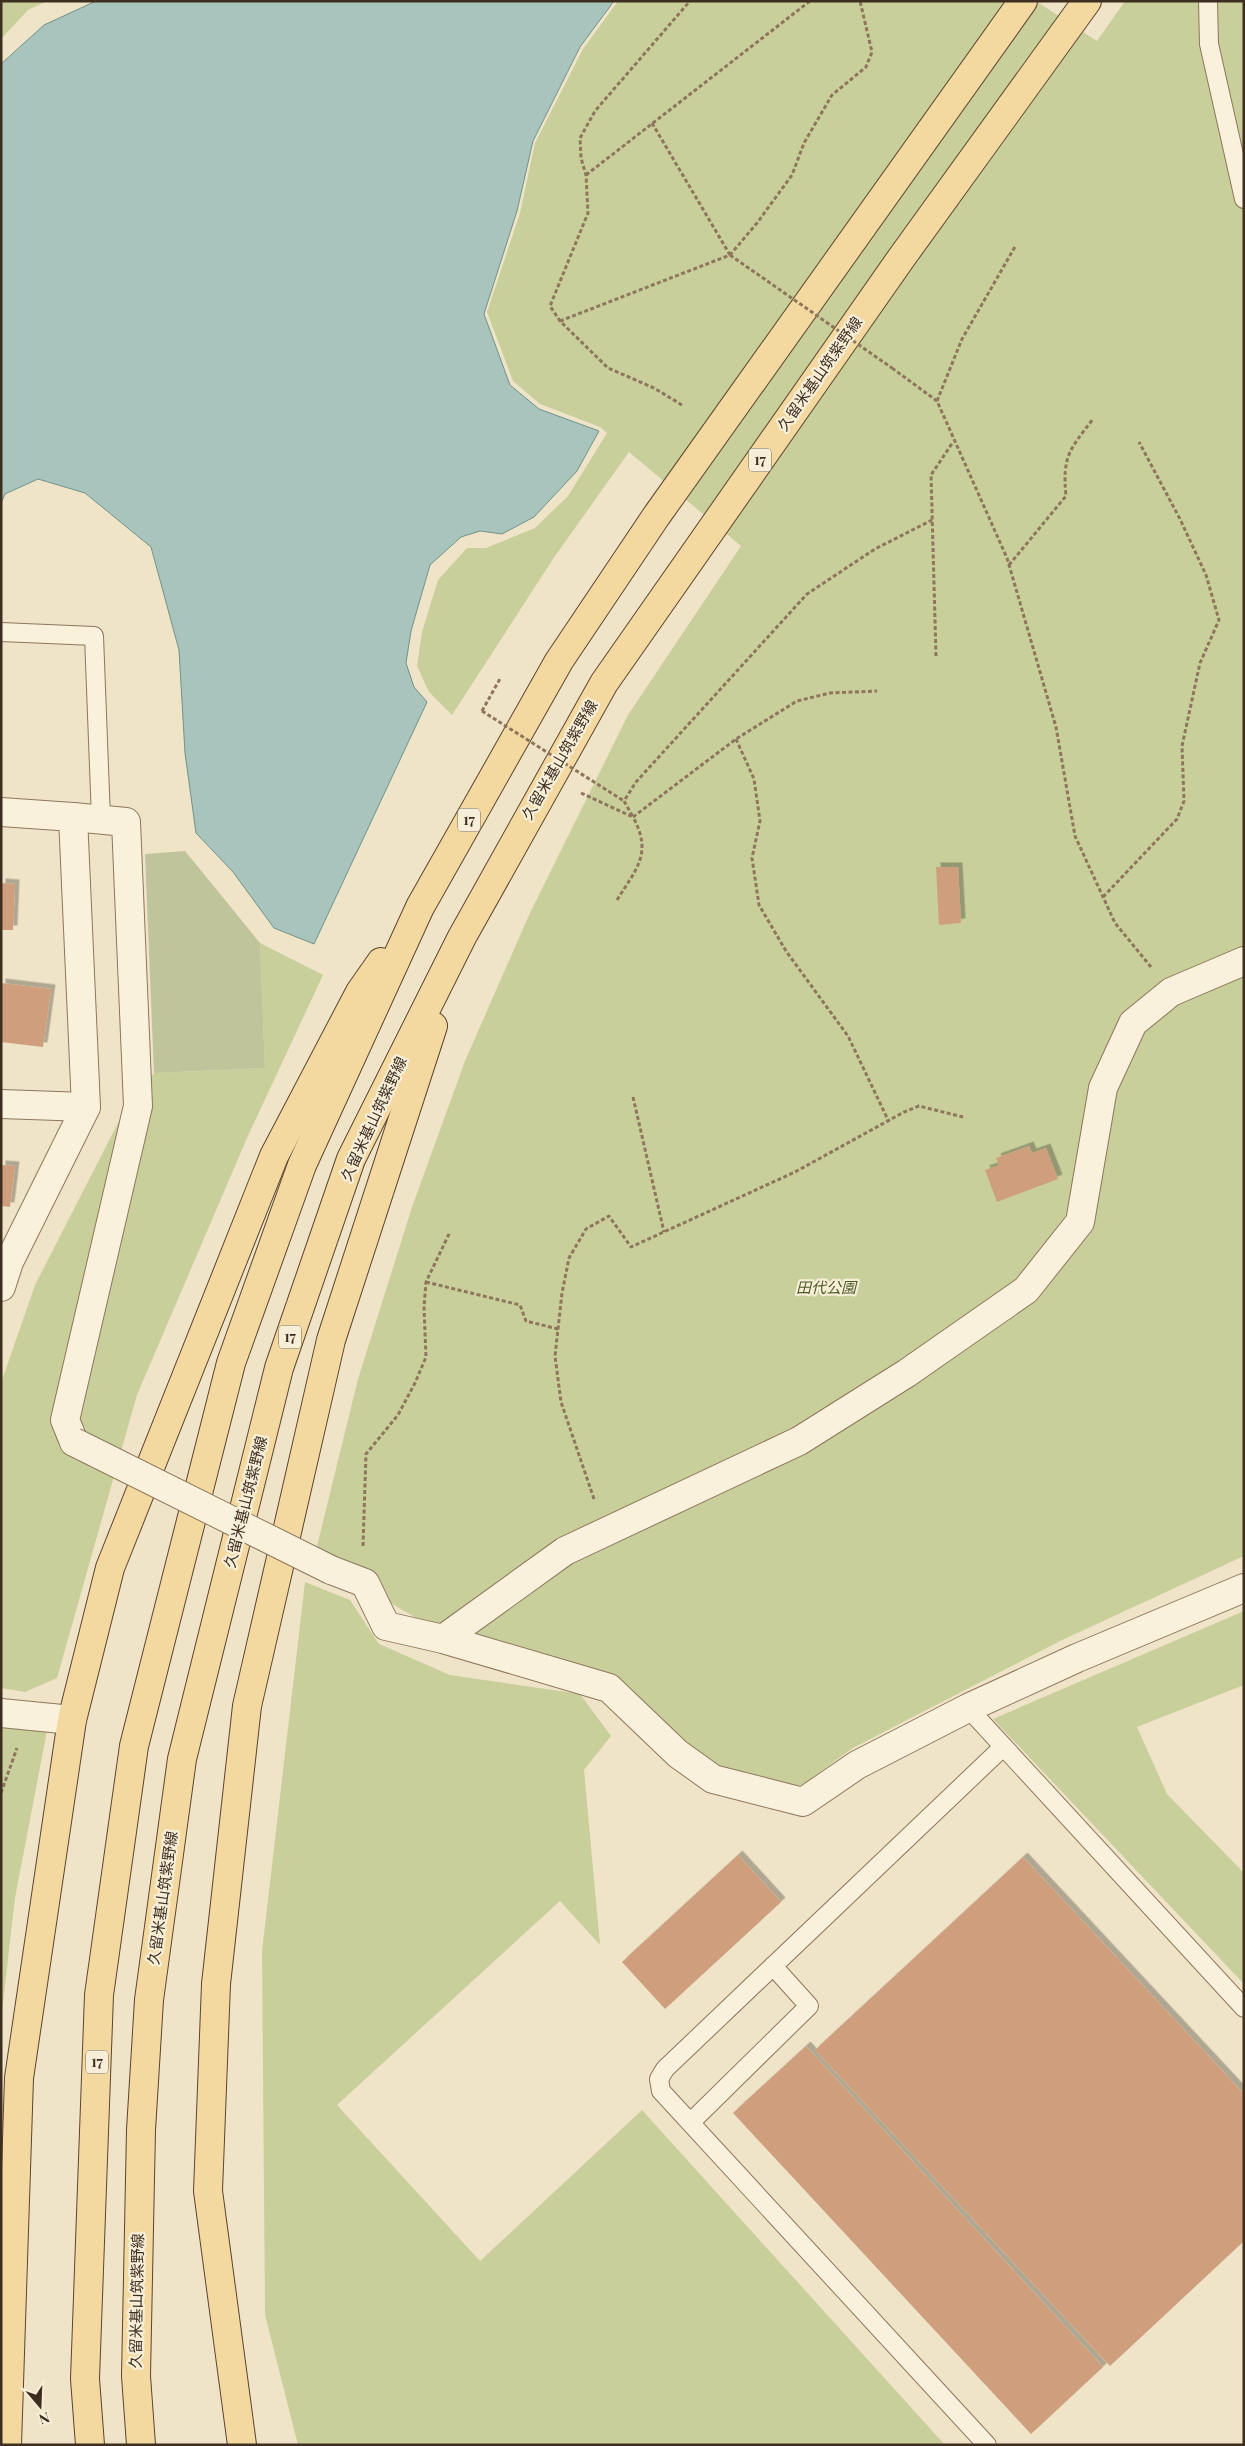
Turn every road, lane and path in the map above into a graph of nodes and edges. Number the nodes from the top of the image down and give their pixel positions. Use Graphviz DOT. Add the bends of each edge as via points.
graph roads {
  1 [pos="690,1"];
  2 [pos="810,1"];
  3 [pos="860,1"];
  4 [pos="1023,1"];
  5 [pos="1087,1"];
  6 [pos="1208,1"];
  7 [pos="652,123"];
  8 [pos="586,175"];
  9 [pos="1244,199"];
  10 [pos="1016,245"];
  11 [pos="730,255"];
  12 [pos="560,321"];
  13 [pos="938,401"];
  14 [pos="682,405"];
  15 [pos="1093,419"];
  16 [pos="954,442"];
  17 [pos="1139,442"];
  18 [pos="932,520"];
  19 [pos="1009,565"];
  20 [pos="1,632"];
  21 [pos="936,656"];
  22 [pos="501,677"];
  23 [pos="877,691"];
  24 [pos="736,739"];
  25 [pos="578,792"];
  26 [pos="624,801"];
  27 [pos="1,812"];
  28 [pos="73,817"];
  29 [pos="633,818"];
  30 [pos="101,819"];
  31 [pos="1103,897"];
  32 [pos="617,900"];
  33 [pos="420,906"];
  34 [pos="462,937"];
  35 [pos="1244,961"];
  36 [pos="1171,992"];
  37 [pos="632,1097"];
  38 [pos="1,1104"];
  39 [pos="86,1107"];
  40 [pos="962,1117"];
  41 [pos="889,1122"];
  42 [pos="450,1232"];
  43 [pos="664,1232"];
  44 [pos="426,1282"];
  45 [pos="1,1286"];
  46 [pos="558,1329"];
  47 [pos="605,1531"];
  48 [pos="365,1583"];
  49 [pos="1244,1588"];
  50 [pos="443,1639"];
  51 [pos="968,1708"];
  52 [pos="11,1714"];
  53 [pos="72,1720"];
  54 [pos="1003,1747"];
  55 [pos="1,1793"];
  56 [pos="773,1966"];
  57 [pos="1244,2008"];
  58 [pos="691,2122"];
  59 [pos="7,2445"];
  60 [pos="90,2445"];
  61 [pos="141,2445"];
  62 [pos="242,2445"];
  63 [pos="987,2445"];
  1 -- 8 [label="path" via="595,111 580,138"];
  2 -- 7 [label="path"];
  3 -- 11 [label="path" via="872,52 866,67 832,95 804,144 792,175"];
  4 -- 33 [label="main road, 17" via="662,507 586,620 559,661"];
  5 -- 34 [label="main road, 久留米基山筑紫野線 / 17" via="902,257 604,683"];
  6 -- 9 [label="lane" via="1209,44"];
  7 -- 8 [label="path"];
  7 -- 11 [label="path"];
  8 -- 12 [label="path" via="588,213 550,306"];
  10 -- 13 [label="path" via="962,339"];
  11 -- 12 [label="path"];
  11 -- 13 [label="path, bridge"];
  12 -- 14 [label="path" via="608,368 654,388"];
  13 -- 16 [label="path"];
  15 -- 19 [label="path" via="1069,450 1064,476 1066,496"];
  16 -- 18 [label="path" via="931,475"];
  16 -- 19 [label="path"];
  17 -- 31 [label="path" via="1206,575 1219,620 1200,663 1182,746 1184,801 1177,818"];
  18 -- 21 [label="path"];
  18 -- 26 [label="path" via="875,549 807,594 673,740 636,782"];
  19 -- 31 [label="path" via="1056,727 1076,836"];
  20 -- 30 [label="lane" via="94,636"];
  22 -- 26 [label="path, bridge" via="482,711"];
  23 -- 24 [label="path" via="830,694 798,701"];
  24 -- 29 [label="path"];
  24 -- 41 [label="path" via="754,778 760,821 752,858 759,905 786,951 848,1036"];
  25 -- 29 [label="path"];
  26 -- 29 [label="path"];
  27 -- 28 [label="street"];
  28 -- 30 [label="street"];
  28 -- 39 [label="street"];
  29 -- 32 [label="path" via="640,830 642,858"];
  30 -- 48 [label="street, bridge" via="126,822 138,1106 65,1420 74,1442 331,1570"];
  31 -- 36 [label="path" via="1115,922"];
  33 -- 53 [label="main road" via="360,992 274,1156 110,1568"];
  33 -- 60 [label="main road, 17" via="302,1165 230,1363 134,1746 100,1994 85,2379"];
  34 -- 61 [label="main road, 久留米基山筑紫野線 / 17" via="351,1159 279,1368 182,1759 149,2000 141,2130 136,2376"];
  34 -- 62 [label="main road" via="331,1340 247,1706 216,1984 208,2191"];
  35 -- 36 [label="street"];
  36 -- 47 [label="street" via="1133,1023 1103,1088 1080,1222 1026,1290 907,1373 799,1441"];
  37 -- 43 [label="path"];
  38 -- 39 [label="street"];
  39 -- 45 [label="street" via="9,1262"];
  40 -- 41 [label="path" via="920,1106"];
  41 -- 43 [label="path" via="795,1172"];
  42 -- 44 [label="path"];
  43 -- 46 [label="path" via="631,1247 609,1216 586,1229 569,1258"];
  44 -- 46 [label="path" via="520,1305 526,1321"];
  44 -- 48 [label="path" via="426,1357 398,1415 366,1454"];
  46 -- 47 [label="path" via="555,1356 561,1402"];
  47 -- 50 [label="street" via="565,1551"];
  48 -- 50 [label="street" via="386,1626"];
  49 -- 51 [label="street"];
  50 -- 51 [label="street" via="610,1688 678,1754 713,1779 803,1802 857,1765"];
  51 -- 54 [label="lane"];
  52 -- 53 [label="street"];
  52 -- 55 [label="path" via="18,1744"];
  53 -- 59 [label="main road" via="19,2078"];
  54 -- 56 [label="lane"];
  54 -- 57 [label="lane"];
  56 -- 58 [label="lane" via="665,2069 659,2079 661,2090"];
  56 -- 58 [label="lane" via="809,2006"];
  58 -- 63 [label="lane"];
}
